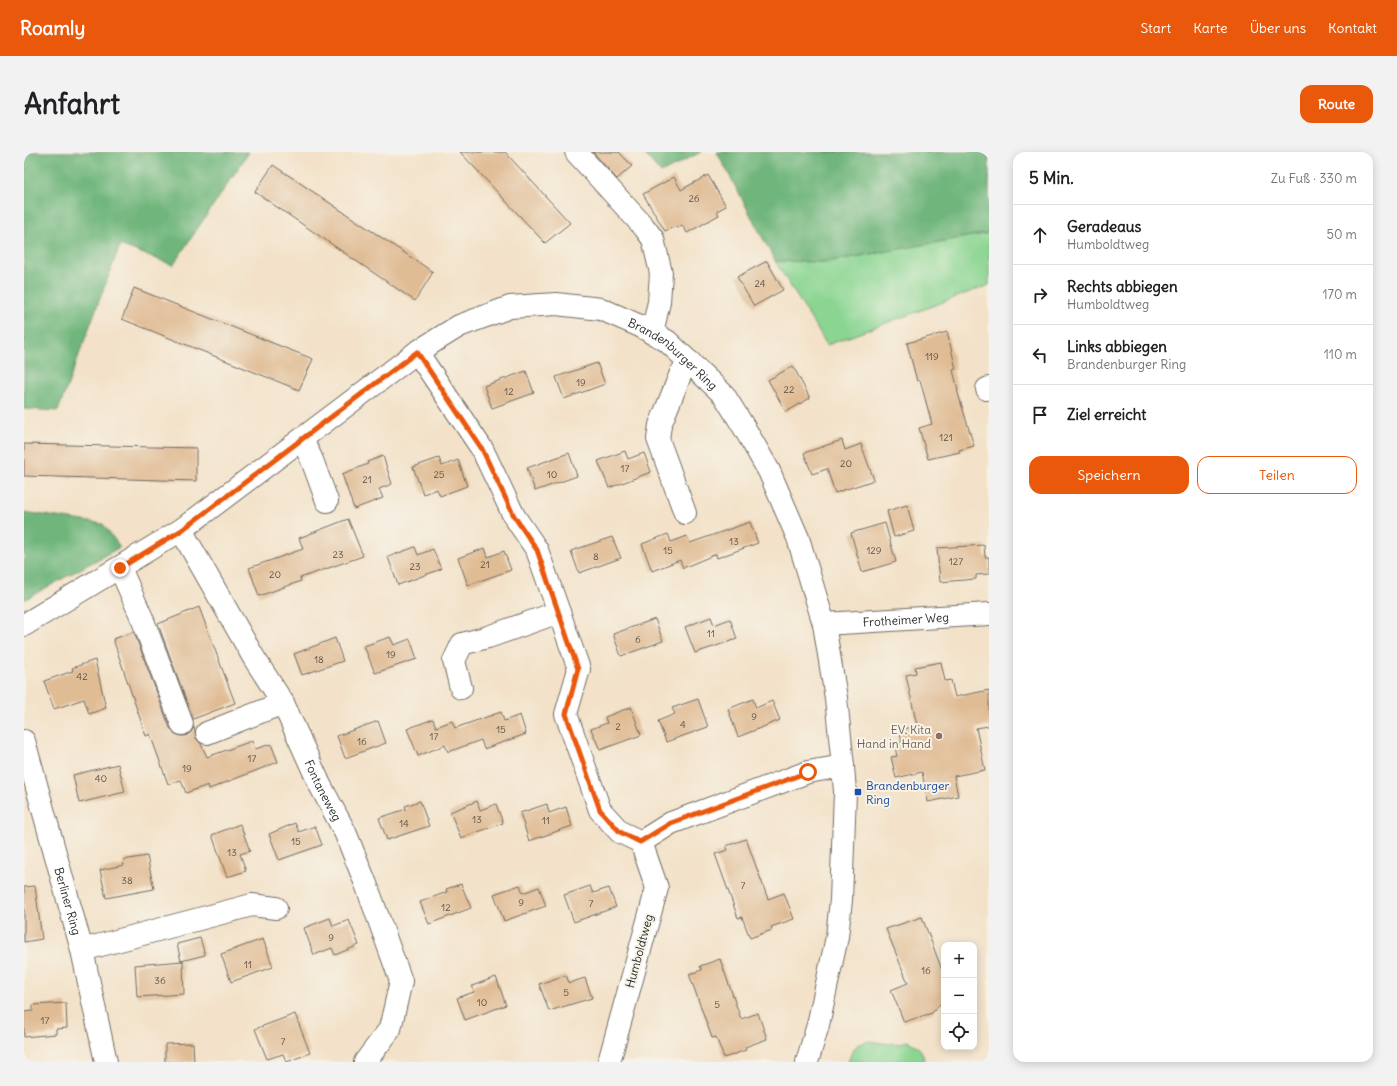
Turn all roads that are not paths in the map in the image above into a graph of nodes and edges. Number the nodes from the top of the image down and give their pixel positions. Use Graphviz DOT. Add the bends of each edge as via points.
graph roads {
  1 [pos="576,152"];
  2 [pos="652,333"];
  3 [pos="417,352"];
  4 [pos="690,362"];
  5 [pos="302,439"];
  6 [pos="327,501"];
  7 [pos="685,512"];
  8 [pos="182,530"];
  9 [pos="120,568"];
  10 [pos="559,612"];
  11 [pos="989,614"];
  12 [pos="824,624"];
  13 [pos="24,625"];
  14 [pos="461,688"];
  15 [pos="283,703"];
  16 [pos="182,724"];
  17 [pos="207,733"];
  18 [pos="24,741"];
  19 [pos="843,766"];
  20 [pos="29,778"];
  21 [pos="640,842"];
  22 [pos="276,908"];
  23 [pos="82,950"];
  24 [pos="106,1062"];
  25 [pos="365,1062"];
  26 [pos="609,1062"];
  27 [pos="807,1062"];
  1 -- 2 [label="street" via="653,239 661,273 659,302"];
  2 -- 3 [label="street, Brandenburger Ring" via="601,309 556,304 510,307 459,326"];
  2 -- 4 [label="street, Brandenburger Ring" via="667,341"];
  3 -- 5 [label="street, Brandenburger Ring"];
  3 -- 10 [label="street" via="482,449 514,516 537,550"];
  4 -- 7 [label="street" via="680,373 660,425 658,439"];
  4 -- 12 [label="street, Brandenburger Ring" via="724,395 769,471 798,538"];
  5 -- 6 [label="street"];
  5 -- 8 [label="street, Brandenburger Ring"];
  8 -- 9 [label="street, Brandenburger Ring"];
  8 -- 15 [label="street, Fontaneweg" via="254,658"];
  9 -- 13 [label="street, Brandenburger Ring"];
  9 -- 16 [label="street"];
  10 -- 14 [label="street" via="462,644 454,660"];
  10 -- 21 [label="street" via="578,669 566,714 592,788 600,810 620,832"];
  11 -- 12 [label="street, Frotheimer Weg"];
  12 -- 19 [label="street, Brandenburger Ring" via="836,698"];
  15 -- 17 [label="street"];
  15 -- 25 [label="street, Fontaneweg" via="320,785 345,832 401,981 390,1029"];
  18 -- 20 [label="street, Berliner Ring"];
  19 -- 21 [label="street" via="801,774 671,823"];
  19 -- 27 [label="street, Brandenburger Ring" via="845,792 841,900 836,938 818,1024"];
  20 -- 23 [label="street, Berliner Ring"];
  21 -- 26 [label="street, Humboldtweg" via="657,888"];
  22 -- 23 [label="street" via="252,905"];
  23 -- 24 [label="street, Berliner Ring"];
}
